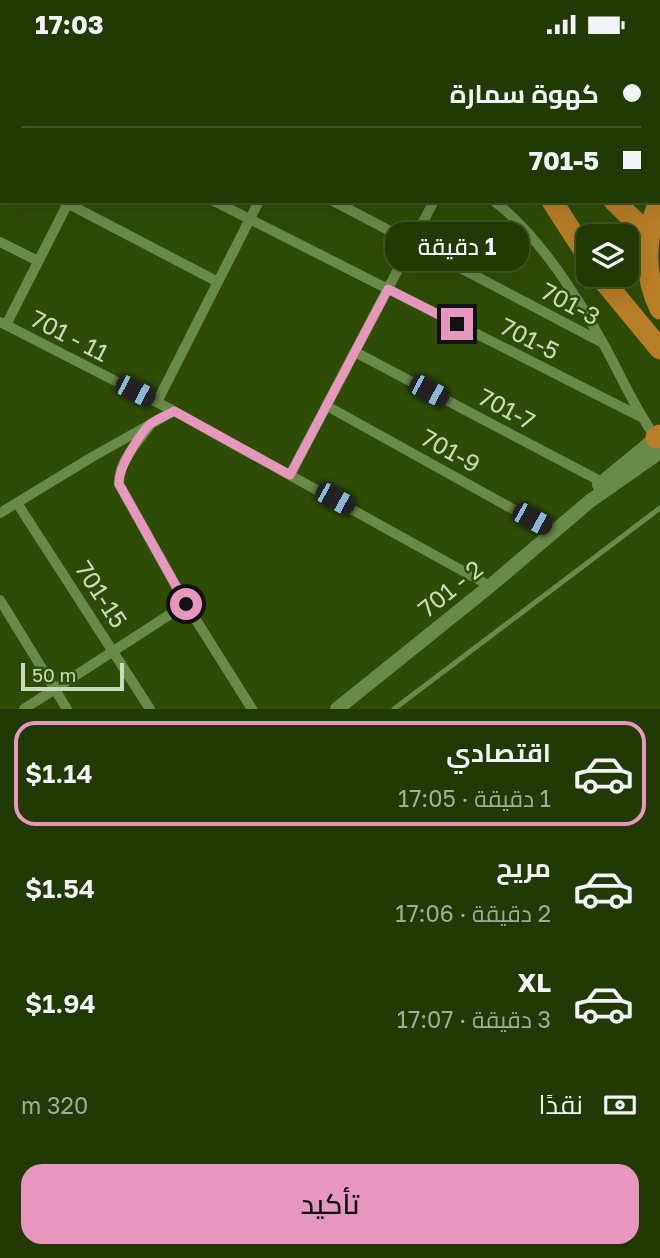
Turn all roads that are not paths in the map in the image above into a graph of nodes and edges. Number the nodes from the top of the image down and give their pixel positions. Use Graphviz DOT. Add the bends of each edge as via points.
graph roads {
  1 [pos="66,203"];
  2 [pos="68,203"];
  3 [pos="218,203"];
  4 [pos="258,203"];
  5 [pos="337,203"];
  6 [pos="433,203"];
  7 [pos="497,203"];
  8 [pos="553,203"];
  9 [pos="616,203"];
  10 [pos="659,203"];
  11 [pos="250,219"];
  12 [pos="638,224"];
  13 [pos="576,238"];
  14 [pos="0,241"];
  15 [pos="412,243"];
  16 [pos="38,261"];
  17 [pos="218,282"];
  18 [pos="609,287"];
  19 [pos="388,289"];
  20 [pos="660,309"];
  21 [pos="3,324"];
  22 [pos="603,344"];
  23 [pos="660,349"];
  24 [pos="355,352"];
  25 [pos="157,402"];
  26 [pos="327,406"];
  27 [pos="174,411"];
  28 [pos="641,417"];
  29 [pos="150,425"];
  30 [pos="659,442"];
  31 [pos="290,475"];
  32 [pos="602,482"];
  33 [pos="590,501"];
  34 [pos="17,503"];
  35 [pos="660,508"];
  36 [pos="0,513"];
  37 [pos="554,532"];
  38 [pos="490,586"];
  39 [pos="0,600"];
  40 [pos="186,604"];
  41 [pos="113,651"];
  42 [pos="55,689"];
  43 [pos="24,709"];
  44 [pos="67,709"];
  45 [pos="150,709"];
  46 [pos="252,709"];
  47 [pos="337,709"];
  48 [pos="394,709"];
  1 -- 16 [label="street"];
  2 -- 17 [label="street"];
  3 -- 11 [label="street, 701-5"];
  4 -- 11 [label="street"];
  5 -- 15 [label="street, 701-3"];
  6 -- 15 [label="street"];
  7 -- 22 [label="street" via="512,215 562,277"];
  8 -- 13 [label="highway"];
  9 -- 12 [label="highway"];
  10 -- 20 [label="highway" via="647,255"];
  11 -- 17 [label="street"];
  11 -- 19 [label="street, 701-5"];
  14 -- 16 [label="street"];
  15 -- 19 [label="street"];
  15 -- 22 [label="street, 701-3"];
  16 -- 21 [label="street"];
  17 -- 25 [label="street"];
  18 -- 23 [label="highway"];
  19 -- 24 [label="street"];
  19 -- 28 [label="street, 701-5"];
  21 -- 25 [label="street, 701 - 11"];
  22 -- 28 [label="street"];
  24 -- 26 [label="street"];
  24 -- 32 [label="street, 701-7"];
  25 -- 27 [label="street, 701 - 11"];
  26 -- 31 [label="street"];
  26 -- 37 [label="street, 701-9"];
  27 -- 29 [label="street"];
  27 -- 31 [label="street, 701 - 11"];
  28 -- 30 [label="street"];
  29 -- 34 [label="street"];
  29 -- 40 [label="street" via="122,465 119,484"];
  30 -- 32 [label="street"];
  30 -- 33 [label="street"];
  31 -- 38 [label="street, 701 - 11"];
  32 -- 33 [label="street"];
  33 -- 37 [label="street, 701 - 2"];
  34 -- 36 [label="street"];
  34 -- 41 [label="street, 701-15"];
  35 -- 48 [label="lane"];
  37 -- 38 [label="street, 701 - 2"];
  38 -- 47 [label="street, 701 - 2"];
  39 -- 42 [label="street"];
  40 -- 41 [label="street"];
  40 -- 46 [label="street"];
  41 -- 42 [label="street"];
  41 -- 45 [label="street, 701-15"];
  42 -- 43 [label="street"];
  42 -- 44 [label="street"];
}
